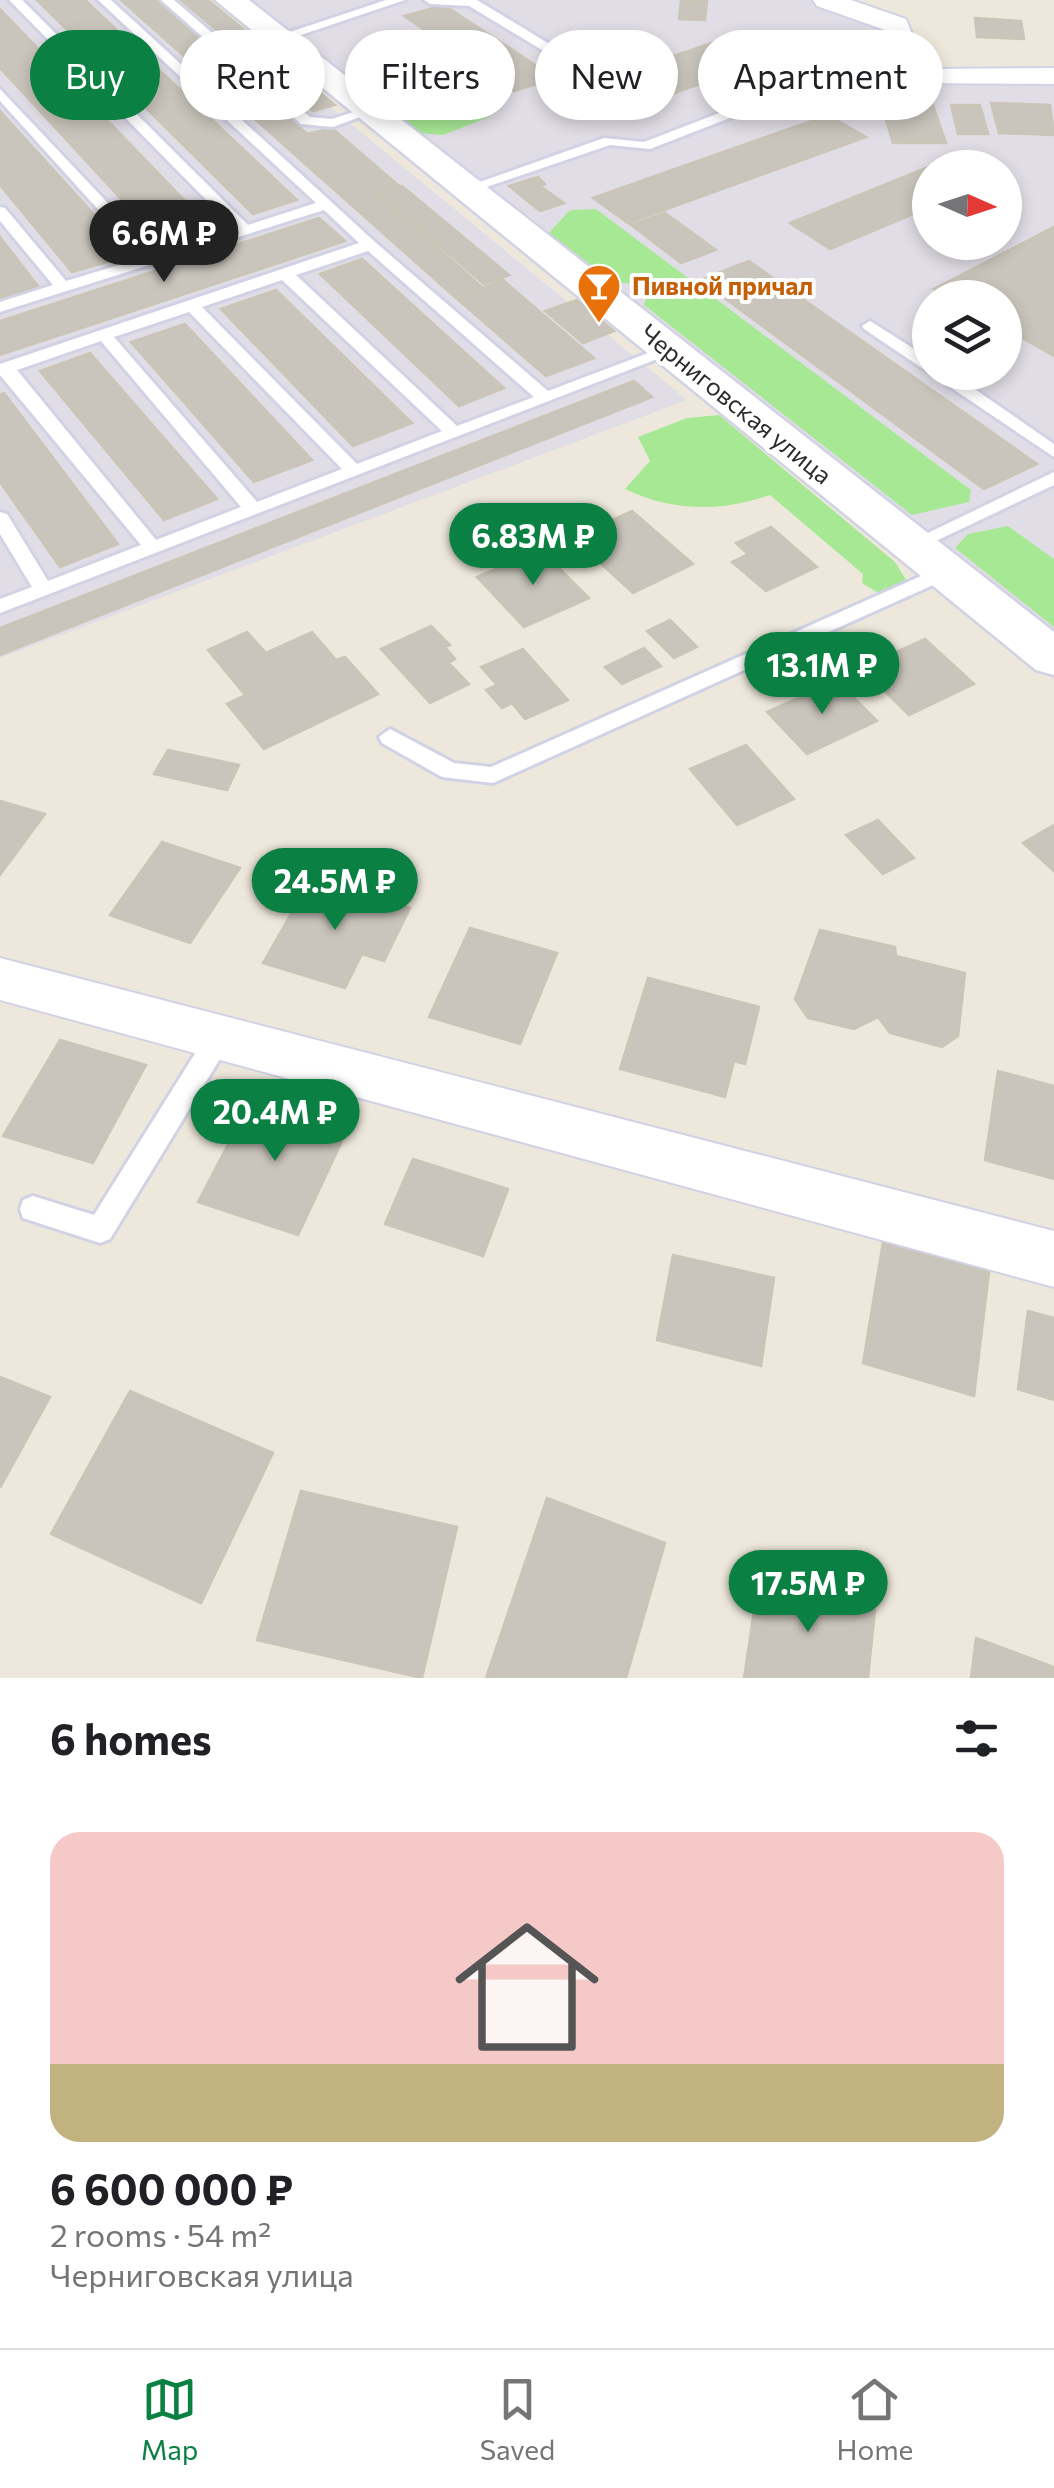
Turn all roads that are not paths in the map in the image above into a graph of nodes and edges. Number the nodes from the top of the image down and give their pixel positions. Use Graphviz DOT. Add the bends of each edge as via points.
graph roads {
  1 [pos="15,0"];
  2 [pos="104,0"];
  3 [pos="166,0"];
  4 [pos="230,0"];
  5 [pos="399,0"];
  6 [pos="430,0"];
  7 [pos="826,0"];
  8 [pos="268,30"];
  9 [pos="303,30"];
  10 [pos="535,39"];
  11 [pos="325,76"];
  12 [pos="1054,76"];
  13 [pos="345,92"];
  14 [pos="0,94"];
  15 [pos="345,119"];
  16 [pos="380,120"];
  17 [pos="712,120"];
  18 [pos="467,189"];
  19 [pos="326,205"];
  20 [pos="0,210"];
  21 [pos="244,228"];
  22 [pos="370,246"];
  23 [pos="152,259"];
  24 [pos="286,274"];
  25 [pos="63,287"];
  26 [pos="192,306"];
  27 [pos="0,307"];
  28 [pos="870,326"];
  29 [pos="104,336"];
  30 [pos="670,351"];
  31 [pos="912,355"];
  32 [pos="4,370"];
  33 [pos="964,390"];
  34 [pos="546,398"];
  35 [pos="454,433"];
  36 [pos="1054,452"];
  37 [pos="354,471"];
  38 [pos="1054,478"];
  39 [pos="253,509"];
  40 [pos="0,518"];
  41 [pos="912,545"];
  42 [pos="153,548"];
  43 [pos="946,572"];
  44 [pos="43,590"];
  45 [pos="0,606"];
  46 [pos="1054,658"];
  47 [pos="390,737"];
  48 [pos="0,979"];
  49 [pos="220,1036"];
  50 [pos="32,1210"];
  51 [pos="1054,1259"];
  1 -- 21 [label="lane"];
  2 -- 19 [label="lane"];
  3 -- 15 [label="lane" via="306,121"];
  4 -- 8 [label="street, Черниговская улица"];
  5 -- 9 [label="lane"];
  6 -- 10 [label="lane" via="472,2"];
  7 -- 12 [label="street" via="897,25 915,77"];
  11 -- 13 [label="street, Черниговская улица"];
  14 -- 23 [label="lane"];
  16 -- 18 [label="street, Черниговская улица"];
  17 -- 18 [label="lane" via="645,146 610,141"];
  18 -- 30 [label="street, Черниговская улица"];
  19 -- 21 [label="lane"];
  19 -- 22 [label="lane"];
  20 -- 25 [label="lane"];
  21 -- 23 [label="lane"];
  22 -- 24 [label="lane"];
  22 -- 34 [label="lane"];
  23 -- 25 [label="lane"];
  24 -- 26 [label="lane"];
  24 -- 35 [label="lane"];
  25 -- 27 [label="lane"];
  26 -- 29 [label="lane"];
  26 -- 37 [label="lane"];
  28 -- 31 [label="lane"];
  29 -- 32 [label="lane"];
  29 -- 39 [label="lane"];
  30 -- 34 [label="lane"];
  30 -- 41 [label="street, Черниговская улица"];
  32 -- 42 [label="lane"];
  33 -- 36 [label="lane"];
  34 -- 35 [label="lane"];
  35 -- 37 [label="lane"];
  37 -- 39 [label="lane"];
  38 -- 41 [label="lane"];
  39 -- 42 [label="lane"];
  40 -- 44 [label="lane"];
  41 -- 43 [label="street, Черниговская улица"];
  42 -- 44 [label="lane"];
  43 -- 46 [label="street, Черниговская улица"];
  43 -- 47 [label="lane" via="493,775 450,770"];
  44 -- 45 [label="lane"];
  48 -- 49 [label="street"];
  49 -- 50 [label="lane" via="100,1230"];
  49 -- 51 [label="street"];
}
